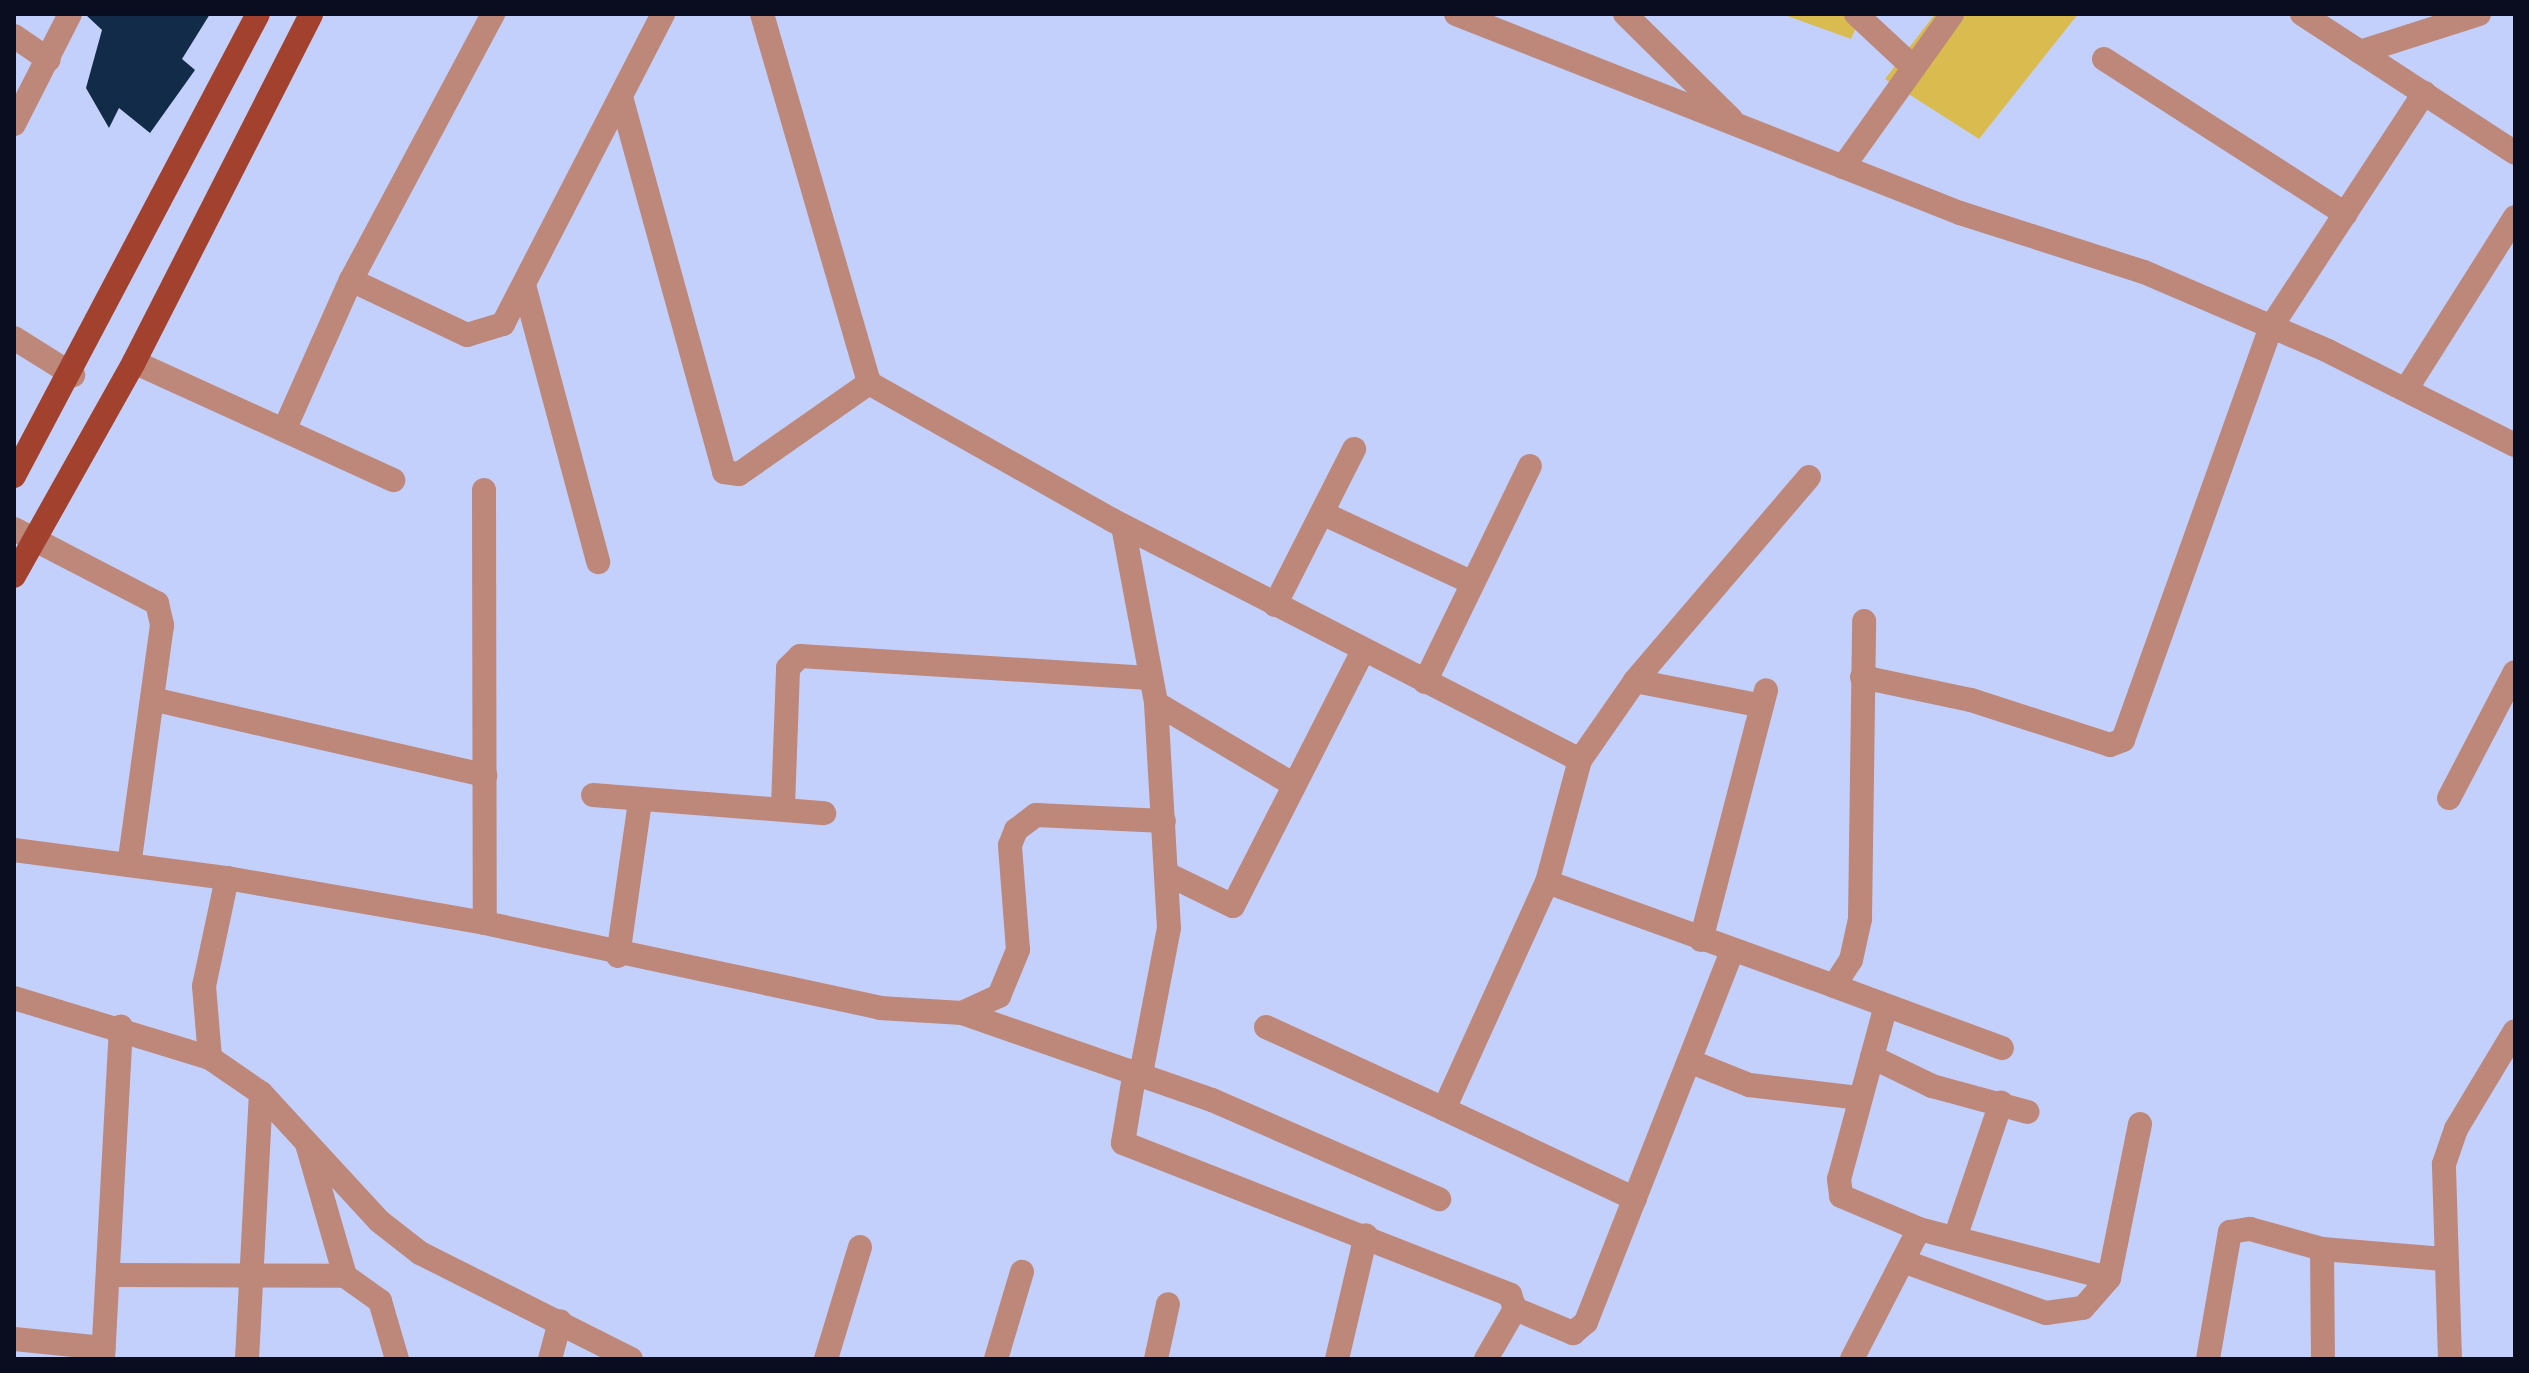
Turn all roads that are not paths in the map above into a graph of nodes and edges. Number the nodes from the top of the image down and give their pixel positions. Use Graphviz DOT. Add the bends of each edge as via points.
graph roads {
  1 [pos="70,14"];
  2 [pos="258,14"];
  3 [pos="311,14"];
  4 [pos="493,14"];
  5 [pos="663,14"];
  6 [pos="762,14"];
  7 [pos="1456,14"];
  8 [pos="1625,14"];
  9 [pos="1856,14"];
  10 [pos="1952,14"];
  11 [pos="2302,14"];
  12 [pos="2479,14"];
  13 [pos="2442,20"];
  14 [pos="14,36"];
  15 [pos="2360,52"];
  16 [pos="2104,59"];
  17 [pos="49,60"];
  18 [pos="1914,68"];
  19 [pos="2424,93"];
  20 [pos="621,97"];
  21 [pos="14,124"];
  22 [pos="1739,127"];
  23 [pos="2515,153"];
  24 [pos="1843,167"];
  25 [pos="2345,214"];
  26 [pos="2515,217"];
  27 [pos="351,280"];
  28 [pos="524,285"];
  29 [pos="2271,327"];
  30 [pos="14,338"];
  31 [pos="134,362"];
  32 [pos="73,375"];
  33 [pos="869,383"];
  34 [pos="2407,388"];
  35 [pos="285,428"];
  36 [pos="2515,445"];
  37 [pos="1354,449"];
  38 [pos="1530,466"];
  39 [pos="14,476"];
  40 [pos="1809,477"];
  41 [pos="393,480"];
  42 [pos="484,490"];
  43 [pos="1322,513"];
  44 [pos="1123,526"];
  45 [pos="24,536"];
  46 [pos="598,562"];
  47 [pos="14,576"];
  48 [pos="1473,583"];
  49 [pos="1275,605"];
  50 [pos="1864,621"];
  51 [pos="1363,651"];
  52 [pos="2515,672"];
  53 [pos="1862,677"];
  54 [pos="1148,678"];
  55 [pos="1635,681"];
  56 [pos="1425,682"];
  57 [pos="152,699"];
  58 [pos="1156,703"];
  59 [pos="1580,760"];
  60 [pos="485,775"];
  61 [pos="1291,783"];
  62 [pos="593,795"];
  63 [pos="2449,798"];
  64 [pos="640,801"];
  65 [pos="783,806"];
  66 [pos="824,813"];
  67 [pos="1164,821"];
  68 [pos="14,850"];
  69 [pos="129,865"];
  70 [pos="1167,874"];
  71 [pos="227,878"];
  72 [pos="1547,882"];
  73 [pos="485,923"];
  74 [pos="1701,940"];
  75 [pos="1732,952"];
  76 [pos="618,956"];
  77 [pos="1834,986"];
  78 [pos="14,998"];
  79 [pos="1885,1009"];
  80 [pos="962,1013"];
  81 [pos="121,1026"];
  82 [pos="1266,1027"];
  83 [pos="2515,1031"];
  84 [pos="2002,1048"];
  85 [pos="1872,1057"];
  86 [pos="210,1058"];
  87 [pos="1689,1061"];
  88 [pos="1138,1072"];
  89 [pos="261,1093"];
  90 [pos="1860,1098"];
  91 [pos="2001,1103"];
  92 [pos="1444,1109"];
  93 [pos="2028,1112"];
  94 [pos="2140,1124"];
  95 [pos="305,1137"];
  96 [pos="1439,1199"];
  97 [pos="1635,1199"];
  98 [pos="1919,1229"];
  99 [pos="1366,1235"];
  100 [pos="1955,1238"];
  101 [pos="860,1247"];
  102 [pos="2322,1249"];
  103 [pos="2444,1259"];
  104 [pos="1903,1261"];
  105 [pos="1022,1272"];
  106 [pos="108,1275"];
  107 [pos="252,1275"];
  108 [pos="345,1276"];
  109 [pos="2109,1278"];
  110 [pos="1168,1304"];
  111 [pos="1515,1309"];
  112 [pos="560,1321"];
  113 [pos="14,1339"];
  114 [pos="103,1353"];
  115 [pos="632,1358"];
  116 [pos="247,1359"];
  117 [pos="397,1359"];
  118 [pos="550,1359"];
  119 [pos="826,1359"];
  120 [pos="996,1359"];
  121 [pos="1156,1359"];
  122 [pos="1337,1359"];
  123 [pos="1486,1359"];
  124 [pos="1852,1359"];
  125 [pos="2208,1359"];
  126 [pos="2323,1359"];
  127 [pos="2450,1359"];
  1 -- 17 [label="street"];
  2 -- 32 [label="main road"];
  3 -- 31 [label="main road"];
  4 -- 27 [label="street"];
  5 -- 20 [label="street"];
  6 -- 33 [label="street"];
  7 -- 22 [label="street"];
  8 -- 22 [label="street"];
  9 -- 18 [label="street"];
  10 -- 18 [label="street"];
  11 -- 15 [label="street"];
  12 -- 13 [label="street"];
  13 -- 15 [label="street"];
  14 -- 17 [label="street"];
  15 -- 19 [label="street"];
  16 -- 25 [label="street"];
  17 -- 21 [label="street"];
  18 -- 24 [label="street"];
  19 -- 23 [label="street"];
  19 -- 25 [label="street"];
  20 -- 28 [label="street"];
  20 -- 33 [label="street" via="724,472 739,474"];
  22 -- 24 [label="street"];
  24 -- 29 [label="street" via="2144,272"];
  25 -- 29 [label="street"];
  26 -- 34 [label="street"];
  27 -- 28 [label="street" via="477,336 503,324"];
  27 -- 35 [label="street"];
  28 -- 46 [label="street"];
  29 -- 34 [label="street"];
  29 -- 53 [label="street" via="2123,740 2110,745 1971,700"];
  30 -- 32 [label="street"];
  31 -- 35 [label="street"];
  31 -- 45 [label="main road"];
  32 -- 39 [label="main road"];
  33 -- 44 [label="street"];
  34 -- 36 [label="street"];
  35 -- 41 [label="street"];
  37 -- 43 [label="street"];
  38 -- 48 [label="street"];
  40 -- 55 [label="street"];
  42 -- 60 [label="street"];
  43 -- 48 [label="street"];
  43 -- 49 [label="street"];
  44 -- 49 [label="street"];
  44 -- 54 [label="street"];
  45 -- 47 [label="main road"];
  45 -- 57 [label="street" via="157,603 162,625"];
  48 -- 56 [label="street"];
  49 -- 51 [label="street"];
  50 -- 53 [label="street"];
  51 -- 56 [label="street"];
  51 -- 61 [label="street"];
  52 -- 63 [label="street"];
  53 -- 77 [label="street" via="1860,919 1851,960"];
  54 -- 58 [label="street"];
  54 -- 65 [label="street" via="800,656 788,668"];
  55 -- 59 [label="street"];
  55 -- 74 [label="street" via="1764,698"];
  56 -- 59 [label="street"];
  57 -- 60 [label="street"];
  57 -- 69 [label="street"];
  58 -- 61 [label="street"];
  58 -- 67 [label="street"];
  59 -- 72 [label="street"];
  60 -- 73 [label="street"];
  61 -- 70 [label="street" via="1233,906"];
  62 -- 64 [label="street"];
  64 -- 65 [label="street"];
  64 -- 76 [label="street"];
  65 -- 66 [label="street"];
  67 -- 70 [label="street"];
  67 -- 80 [label="street" via="1036,815 1016,830 1010,845 1018,950 999,996"];
  68 -- 69 [label="street"];
  69 -- 71 [label="street"];
  70 -- 88 [label="street" via="1164,975"];
  71 -- 73 [label="street"];
  71 -- 86 [label="street" via="204,986"];
  72 -- 74 [label="street"];
  72 -- 92 [label="street"];
  73 -- 76 [label="street"];
  74 -- 75 [label="street"];
  75 -- 77 [label="street"];
  75 -- 87 [label="street"];
  76 -- 80 [label="street" via="880,1008"];
  77 -- 79 [label="street"];
  78 -- 81 [label="street"];
  79 -- 84 [label="street"];
  79 -- 85 [label="street"];
  80 -- 88 [label="street"];
  81 -- 86 [label="street"];
  81 -- 106 [label="street"];
  82 -- 92 [label="street"];
  83 -- 103 [label="street" via="2456,1129 2444,1164"];
  85 -- 90 [label="street"];
  85 -- 91 [label="street" via="1932,1086"];
  86 -- 89 [label="street"];
  87 -- 90 [label="street" via="1749,1085"];
  87 -- 97 [label="street"];
  88 -- 96 [label="street"];
  88 -- 99 [label="street" via="1123,1143"];
  89 -- 95 [label="street"];
  89 -- 107 [label="street"];
  90 -- 98 [label="street" via="1841,1196"];
  91 -- 93 [label="street"];
  91 -- 100 [label="street"];
  92 -- 97 [label="street"];
  94 -- 109 [label="street"];
  95 -- 108 [label="street"];
  95 -- 112 [label="street" via="379,1221 420,1253"];
  97 -- 111 [label="street" via="1579,1332"];
  98 -- 100 [label="street"];
  98 -- 104 [label="street"];
  99 -- 111 [label="street" via="1510,1295"];
  99 -- 122 [label="street"];
  100 -- 109 [label="street"];
  101 -- 119 [label="street"];
  102 -- 103 [label="street"];
  102 -- 125 [label="street" via="2250,1229 2230,1232"];
  102 -- 126 [label="street"];
  103 -- 127 [label="street"];
  104 -- 109 [label="street" via="2056,1314 2083,1308"];
  104 -- 124 [label="street"];
  105 -- 120 [label="street"];
  106 -- 107 [label="street"];
  106 -- 114 [label="street"];
  107 -- 108 [label="street"];
  107 -- 116 [label="street"];
  108 -- 117 [label="street" via="380,1301"];
  110 -- 121 [label="street"];
  111 -- 123 [label="street"];
  112 -- 115 [label="street"];
  112 -- 118 [label="street"];
  113 -- 114 [label="street"];
}
